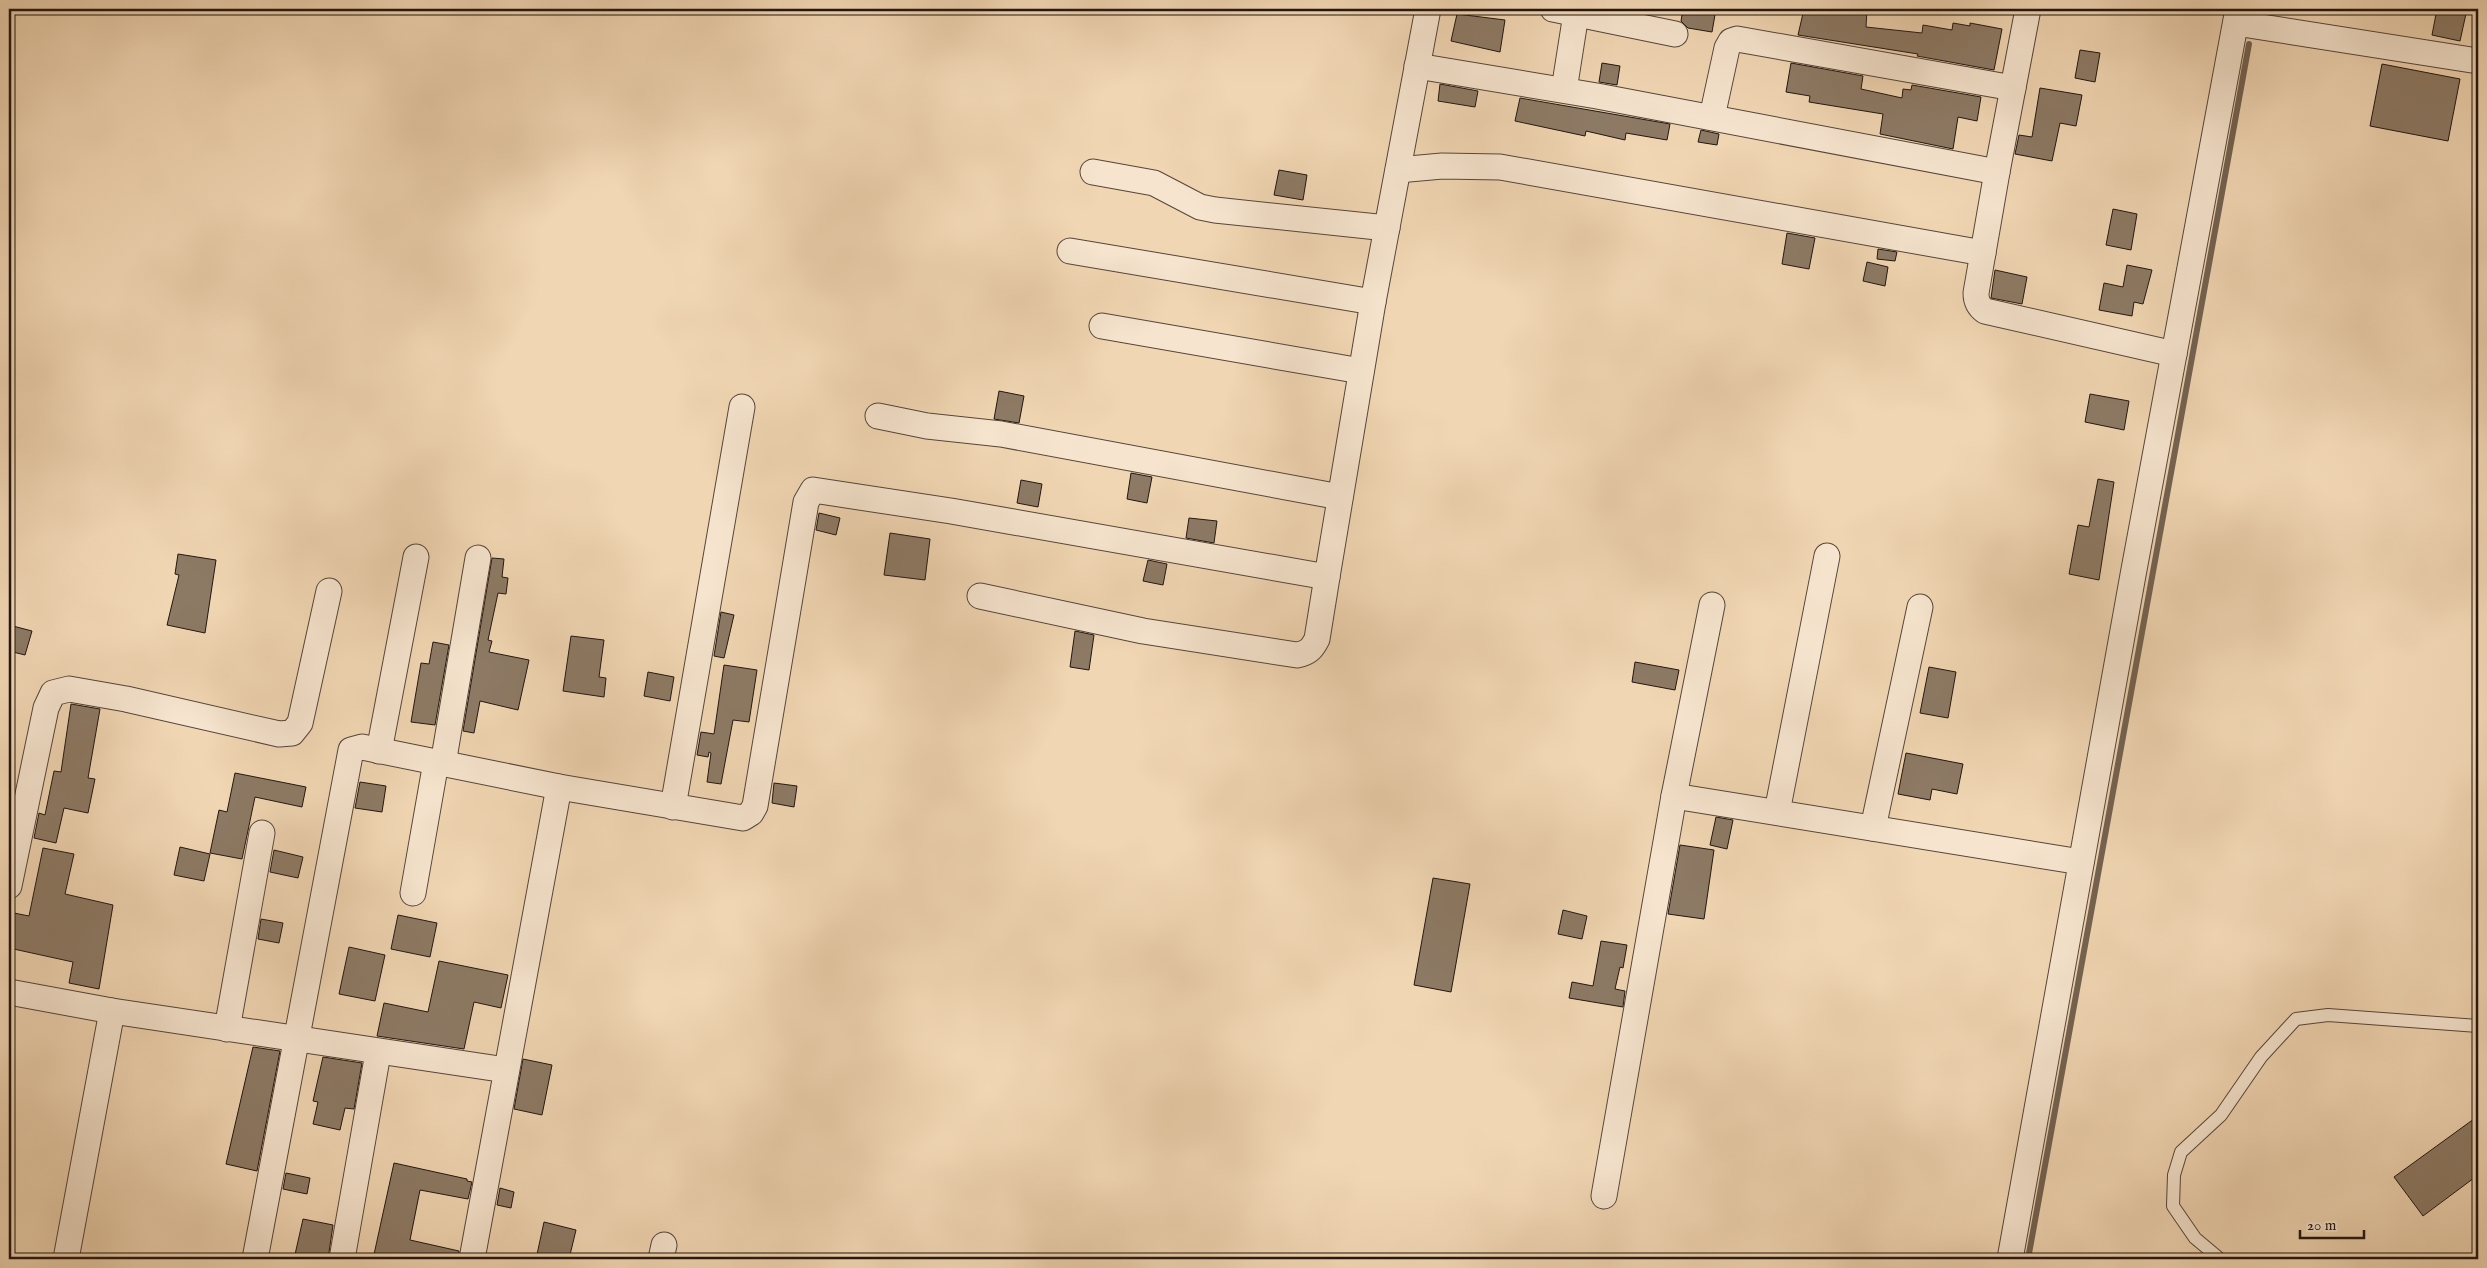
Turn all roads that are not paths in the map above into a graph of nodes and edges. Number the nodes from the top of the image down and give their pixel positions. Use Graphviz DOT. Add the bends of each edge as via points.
graph roads {
  1 [pos="1428,9"];
  2 [pos="2028,9"];
  3 [pos="1565,12"];
  4 [pos="2237,16"];
  5 [pos="1675,34"];
  6 [pos="2478,61"];
  7 [pos="1417,66"];
  8 [pos="2013,88"];
  9 [pos="1564,90"];
  10 [pos="1712,117"];
  11 [pos="1398,170"];
  12 [pos="1093,172"];
  13 [pos="1997,172"];
  14 [pos="1387,228"];
  15 [pos="1070,251"];
  16 [pos="1983,253"];
  17 [pos="1373,302"];
  18 [pos="1102,326"];
  19 [pos="2174,354"];
  20 [pos="1361,371"];
  21 [pos="742,407"];
  22 [pos="878,416"];
  23 [pos="1340,497"];
  24 [pos="1827,556"];
  25 [pos="416,557"];
  26 [pos="478,558"];
  27 [pos="1327,577"];
  28 [pos="329,591"];
  29 [pos="980,596"];
  30 [pos="1712,605"];
  31 [pos="1920,607"];
  32 [pos="379,751"];
  33 [pos="440,763"];
  34 [pos="558,787"];
  35 [pos="1674,796"];
  36 [pos="673,807"];
  37 [pos="1777,812"];
  38 [pos="1873,828"];
  39 [pos="262,833"];
  40 [pos="2081,862"];
  41 [pos="9,886"];
  42 [pos="413,893"];
  43 [pos="9,992"];
  44 [pos="112,1011"];
  45 [pos="2478,1026"];
  46 [pos="227,1029"];
  47 [pos="297,1039"];
  48 [pos="378,1053"];
  49 [pos="506,1070"];
  50 [pos="1604,1196"];
  51 [pos="66,1259"];
  52 [pos="255,1259"];
  53 [pos="342,1259"];
  54 [pos="472,1259"];
  55 [pos="2010,1259"];
  56 [pos="2220,1259"];
  1 -- 7 [label="street"];
  2 -- 8 [label="street"];
  3 -- 5 [label="street"];
  3 -- 9 [label="street"];
  4 -- 6 [label="street"];
  4 -- 19 [label="street"];
  7 -- 9 [label="street"];
  7 -- 11 [label="street"];
  8 -- 10 [label="street" via="1736,39 1727,48"];
  8 -- 13 [label="street"];
  9 -- 10 [label="street"];
  10 -- 13 [label="street"];
  11 -- 14 [label="street"];
  11 -- 16 [label="street" via="1442,166 1500,167"];
  12 -- 14 [label="street" via="1154,184 1194,204 1215,210"];
  13 -- 16 [label="street"];
  14 -- 17 [label="street"];
  15 -- 17 [label="street"];
  16 -- 19 [label="street" via="1976,301 1985,311"];
  17 -- 20 [label="street"];
  18 -- 20 [label="street"];
  19 -- 40 [label="street"];
  20 -- 23 [label="street"];
  21 -- 36 [label="street"];
  22 -- 23 [label="street" via="927,426 1000,434"];
  23 -- 27 [label="street"];
  24 -- 37 [label="street"];
  25 -- 32 [label="street"];
  26 -- 33 [label="street"];
  27 -- 29 [label="street" via="1317,640 1306,654 1297,655 1143,631"];
  27 -- 36 [label="street" via="813,490 806,502 755,806 743,818"];
  28 -- 41 [label="street" via="300,723 292,733 279,734 69,689 53,693 46,708"];
  30 -- 35 [label="street"];
  31 -- 38 [label="street"];
  32 -- 33 [label="street"];
  32 -- 47 [label="street" via="356,747 349,755"];
  33 -- 34 [label="street"];
  33 -- 42 [label="street"];
  34 -- 36 [label="street"];
  34 -- 49 [label="street"];
  35 -- 37 [label="street"];
  35 -- 50 [label="street"];
  37 -- 38 [label="street"];
  38 -- 40 [label="street"];
  39 -- 46 [label="street"];
  40 -- 55 [label="street"];
  43 -- 44 [label="street"];
  44 -- 46 [label="street"];
  44 -- 51 [label="street"];
  45 -- 56 [label="lane" via="2328,1015 2296,1019 2261,1057 2222,1115 2181,1152 2176,1167 2173,1206 2196,1238"];
  46 -- 47 [label="street"];
  47 -- 48 [label="street"];
  47 -- 52 [label="street"];
  48 -- 49 [label="street"];
  48 -- 53 [label="street"];
  49 -- 54 [label="street"];
}
